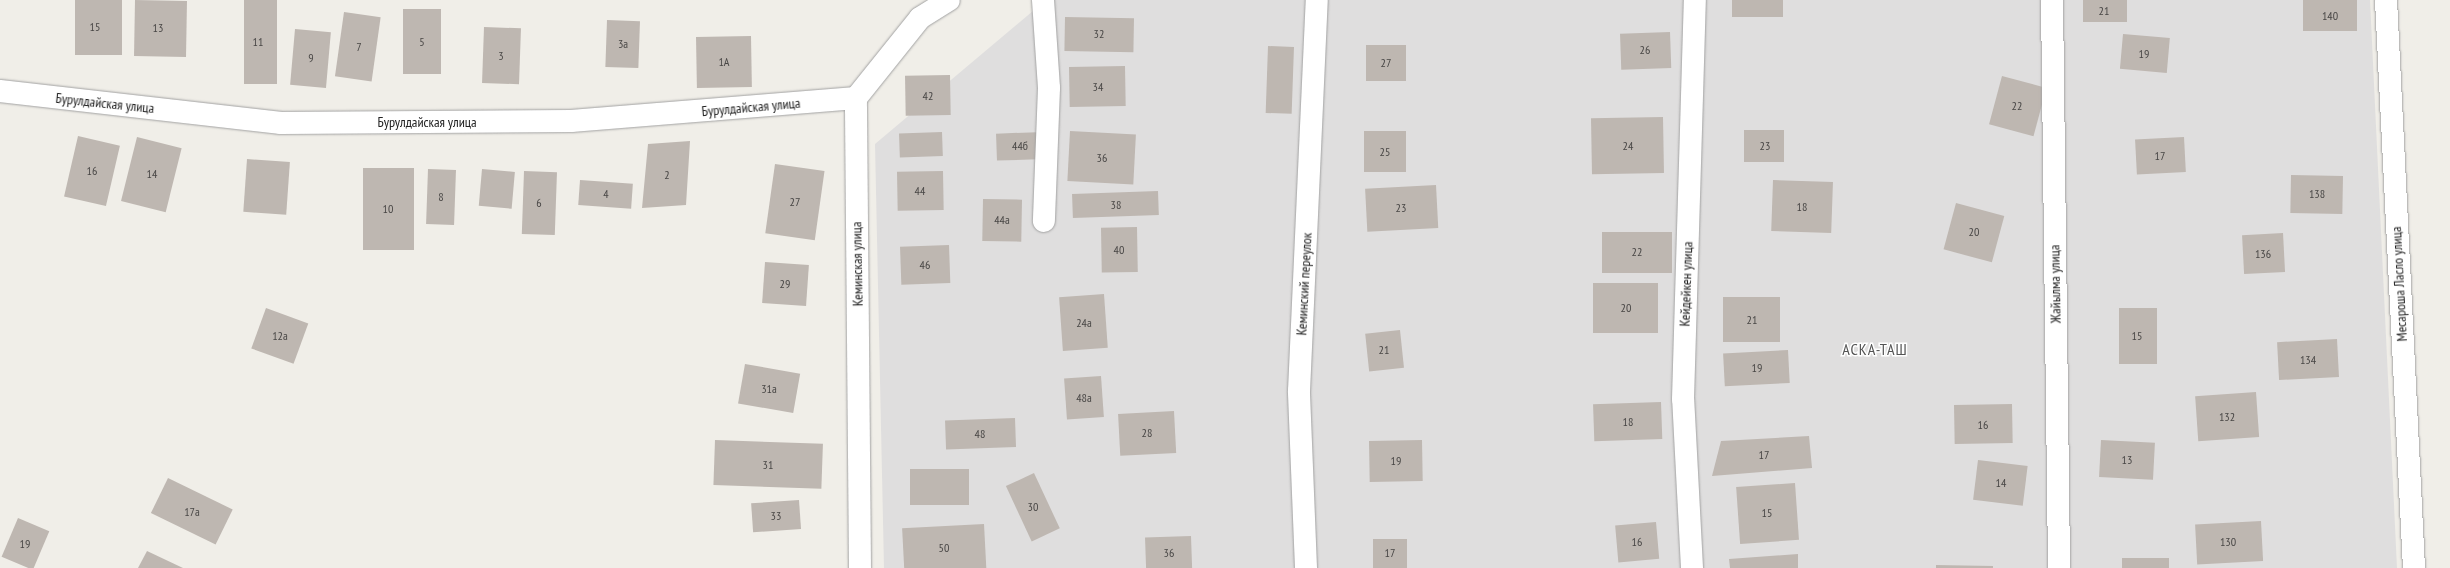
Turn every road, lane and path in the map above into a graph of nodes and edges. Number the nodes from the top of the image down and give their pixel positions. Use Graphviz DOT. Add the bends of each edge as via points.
graph roads {
  1 [pos="949,0"];
  2 [pos="1044,0"];
  3 [pos="1317,0"];
  4 [pos="1695,0"];
  5 [pos="2052,0"];
  6 [pos="2386,0"];
  7 [pos="0,91"];
  8 [pos="856,98"];
  9 [pos="1044,221"];
  10 [pos="860,568"];
  11 [pos="1306,568"];
  12 [pos="1692,568"];
  13 [pos="2059,568"];
  14 [pos="2414,568"];
  1 -- 8 [label="street" via="920,18"];
  2 -- 9 [label="street" via="1049,88"];
  3 -- 11 [label="street, Кеминский переулок" via="1299,391"];
  4 -- 12 [label="street, Кейдейкен улица" via="1683,399"];
  5 -- 13 [label="street, Жайылма улица"];
  6 -- 14 [label="street, Месароша Ласло улица"];
  7 -- 8 [label="street, Бурулдайская улица" via="281,122 571,121"];
  8 -- 10 [label="street, Кеминская улица"];
}
